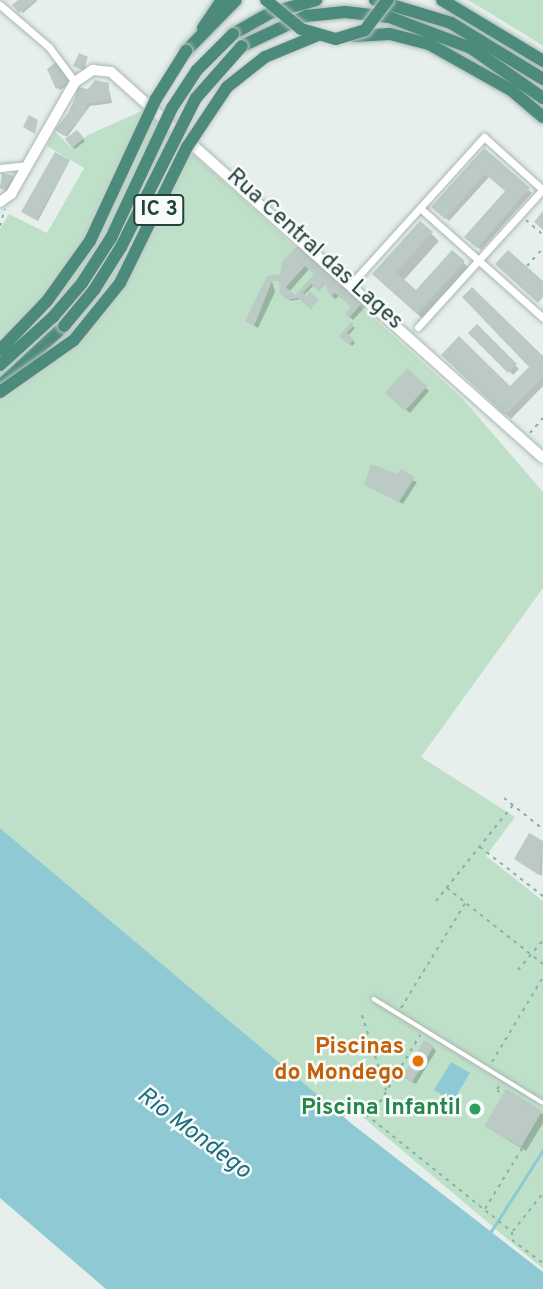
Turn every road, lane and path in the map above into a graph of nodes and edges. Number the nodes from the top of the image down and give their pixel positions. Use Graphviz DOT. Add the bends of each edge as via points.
graph roads {
  1 [pos="222,0"];
  2 [pos="236,0"];
  3 [pos="266,0"];
  4 [pos="316,0"];
  5 [pos="375,0"];
  6 [pos="388,0"];
  7 [pos="442,0"];
  8 [pos="0,5"];
  9 [pos="316,36"];
  10 [pos="347,37"];
  11 [pos="186,51"];
  12 [pos="543,61"];
  13 [pos="543,79"];
  14 [pos="75,82"];
  15 [pos="543,99"];
  16 [pos="543,117"];
  17 [pos="28,165"];
  18 [pos="0,168"];
  19 [pos="543,190"];
  20 [pos="1,202"];
  21 [pos="420,208"];
  22 [pos="520,215"];
  23 [pos="0,226"];
  24 [pos="543,235"];
  25 [pos="543,248"];
  26 [pos="479,260"];
  27 [pos="527,266"];
  28 [pos="352,283"];
  29 [pos="543,318"];
  30 [pos="418,327"];
  31 [pos="0,350"];
  32 [pos="0,365"];
  33 [pos="0,386"];
  34 [pos="0,392"];
  35 [pos="543,418"];
  36 [pos="533,430"];
  37 [pos="543,457"];
  38 [pos="504,798"];
  39 [pos="513,805"];
  40 [pos="543,829"];
  41 [pos="480,846"];
  42 [pos="447,887"];
  43 [pos="543,896"];
  44 [pos="436,901"];
  45 [pos="466,902"];
  46 [pos="543,940"];
  47 [pos="531,955"];
  48 [pos="543,964"];
  49 [pos="518,970"];
  50 [pos="543,977"];
  51 [pos="374,999"];
  52 [pos="397,1013"];
  53 [pos="362,1015"];
  54 [pos="423,1029"];
  55 [pos="488,1069"];
  56 [pos="504,1079"];
  57 [pos="386,1090"];
  58 [pos="503,1094"];
  59 [pos="543,1103"];
  60 [pos="353,1104"];
  61 [pos="543,1114"];
  62 [pos="370,1118"];
  63 [pos="543,1192"];
  64 [pos="486,1211"];
  65 [pos="512,1232"];
  66 [pos="543,1263"];
  1 -- 11 [label="highway, IC 3"];
  2 -- 11 [label="highway, IC 3"];
  3 -- 9 [label="highway, IC 3, bridge" via="281,16"];
  4 -- 32 [label="highway, IC 3, bridge" via="270,13 233,34 197,70 172,108 111,238 82,283 53,317"];
  5 -- 13 [label="highway" via="451,23"];
  6 -- 10 [label="highway, bridge" via="376,21"];
  7 -- 12 [label="highway"];
  8 -- 14 [label="street" via="49,47"];
  9 -- 10 [label="highway, IC 3, bridge"];
  9 -- 34 [label="highway, IC 3, bridge" via="265,57 227,87 187,147 120,283 74,340"];
  10 -- 16 [label="highway, IC 3" via="404,36 462,61 511,90"];
  11 -- 31 [label="highway, IC 3, bridge" via="156,99 107,210 79,257 47,301"];
  14 -- 17 [label="main road"];
  14 -- 28 [label="main road, Rua Central das Lages" via="93,70 111,72"];
  15 -- 33 [label="highway, IC 3, bridge" via="471,48 389,17 345,12 306,16 242,46 209,79 179,126 137,219 94,290"];
  17 -- 18 [label="street"];
  17 -- 20 [label="main road"];
  19 -- 21 [label="street" via="484,137"];
  19 -- 22 [label="street"];
  20 -- 23 [label="path" via="6,214"];
  21 -- 26 [label="street"];
  21 -- 28 [label="street"];
  22 -- 24 [label="path"];
  22 -- 26 [label="street"];
  25 -- 27 [label="path"];
  26 -- 29 [label="street"];
  26 -- 30 [label="street"];
  28 -- 37 [label="main road, Rua Central das Lages"];
  35 -- 36 [label="path"];
  38 -- 39 [label="path"];
  39 -- 40 [label="path"];
  39 -- 41 [label="path"];
  41 -- 42 [label="path"];
  41 -- 43 [label="path"];
  42 -- 44 [label="path"];
  42 -- 45 [label="path"];
  45 -- 47 [label="path"];
  45 -- 52 [label="path"];
  46 -- 47 [label="path"];
  47 -- 48 [label="path"];
  47 -- 49 [label="path"];
  50 -- 55 [label="path"];
  51 -- 52 [label="lane"];
  52 -- 54 [label="lane"];
  53 -- 57 [label="path"];
  54 -- 55 [label="lane"];
  54 -- 57 [label="path"];
  55 -- 56 [label="lane"];
  56 -- 58 [label="path" via="497,1090"];
  56 -- 59 [label="lane"];
  57 -- 62 [label="path"];
  60 -- 62 [label="path"];
  61 -- 64 [label="path"];
  62 -- 64 [label="path"];
  63 -- 65 [label="path"];
  64 -- 65 [label="path"];
  65 -- 66 [label="path" via="512,1240"];
}
